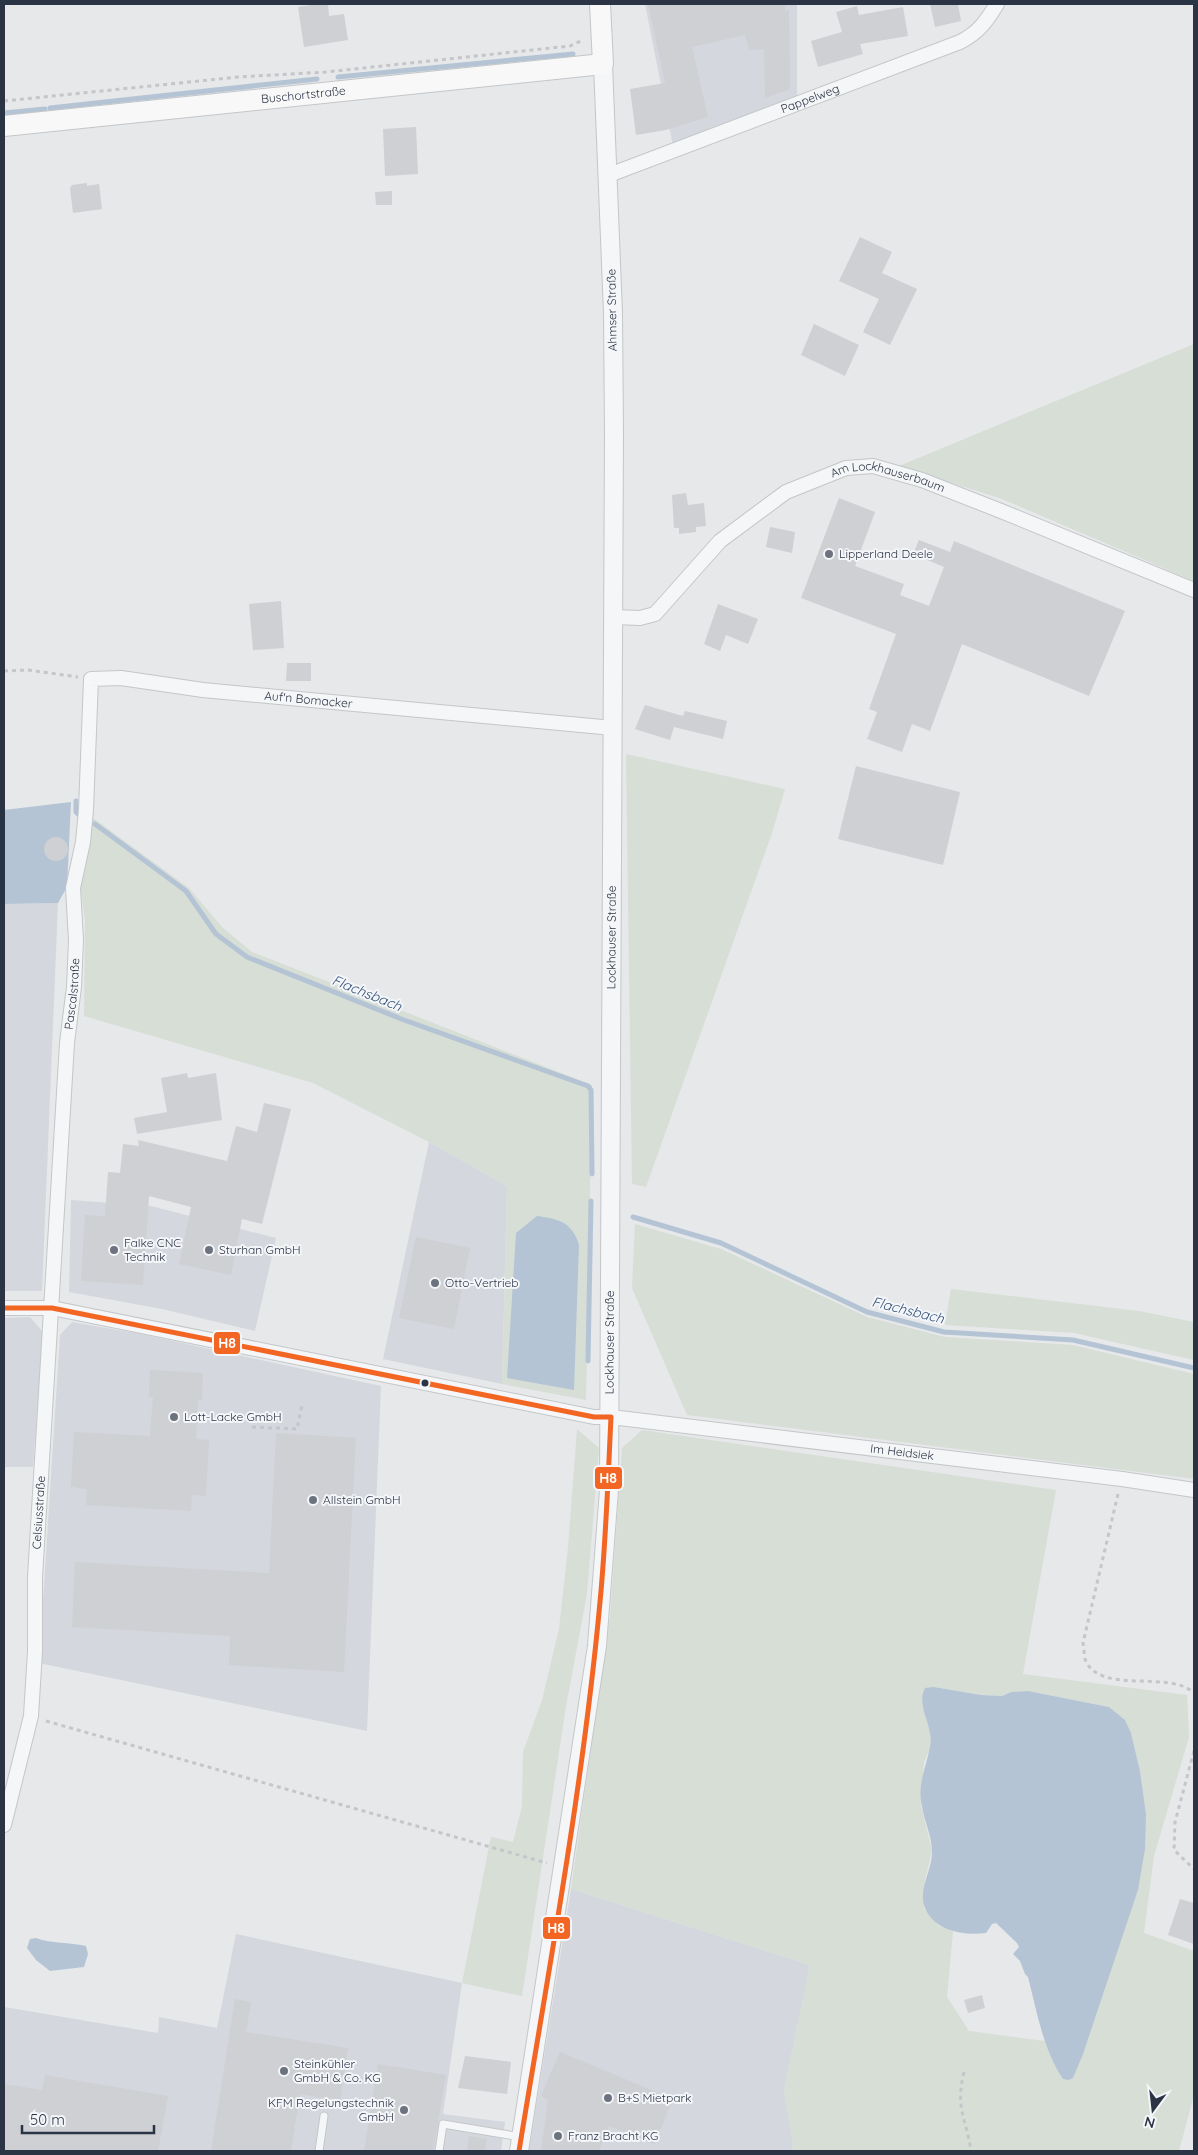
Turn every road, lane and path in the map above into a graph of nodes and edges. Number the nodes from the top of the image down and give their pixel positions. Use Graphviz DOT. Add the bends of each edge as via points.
graph roads {
  1 [pos="600,4"];
  2 [pos="997,4"];
  3 [pos="594,65"];
  4 [pos="4,101"];
  5 [pos="4,126"];
  6 [pos="609,175"];
  7 [pos="1194,590"];
  8 [pos="614,617"];
  9 [pos="4,671"];
  10 [pos="91,679"];
  11 [pos="613,728"];
  12 [pos="4,1308"];
  13 [pos="52,1308"];
  14 [pos="302,1405"];
  15 [pos="611,1417"];
  16 [pos="252,1426"];
  17 [pos="1122,1479"];
  18 [pos="1194,1490"];
  19 [pos="1194,1692"];
  20 [pos="30,1716"];
  21 [pos="1194,1751"];
  22 [pos="4,1825"];
  23 [pos="532,1860"];
  24 [pos="1194,1869"];
  25 [pos="964,2072"];
  26 [pos="324,2116"];
  27 [pos="520,2144"];
  28 [pos="319,2151"];
  29 [pos="439,2151"];
  30 [pos="971,2151"];
  1 -- 3 [label="main road, Ahmser Straße"];
  2 -- 6 [label="street, Pappelweg" via="984,26 960,42"];
  3 -- 4 [label="path" via="583,40 570,46"];
  3 -- 5 [label="main road, Buschortstraße"];
  3 -- 6 [label="street, Ahmser Straße"];
  6 -- 8 [label="street, Ahmser Straße"];
  7 -- 8 [label="street, Am Lockhauserbaum" via="948,490 873,466 846,468 786,492 720,541 655,614 640,618"];
  8 -- 11 [label="street, Lockhauser Straße"];
  9 -- 10 [label="path" via="28,670"];
  10 -- 11 [label="street, Auf'n Bomacker" via="121,678 213,691"];
  10 -- 13 [label="street, Pascalstraße" via="86,810 73,888 75,978 67,1043"];
  11 -- 15 [label="street, Lockhauser Straße"];
  12 -- 13 [label="street, Im Heidsiek"];
  13 -- 15 [label="street, Im Heidsiek" via="449,1390 594,1417"];
  13 -- 20 [label="street, Celsiusstraße"];
  14 -- 16 [label="path" via="297,1429"];
  15 -- 17 [label="street, Im Heidsiek"];
  15 -- 27 [label="street, Lockhauser Straße" via="610,1490 597,1646"];
  17 -- 18 [label="street, Im Heidsiek"];
  17 -- 19 [label="path" via="1083,1643 1085,1659 1095,1672 1110,1678 1176,1684"];
  20 -- 22 [label="street, Celsiusstraße"];
  20 -- 23 [label="path"];
  21 -- 24 [label="path" via="1175,1822 1174,1850"];
  25 -- 30 [label="path" via="960,2108"];
  26 -- 28 [label="lane"];
  27 -- 29 [label="lane" via="443,2124"];
}
